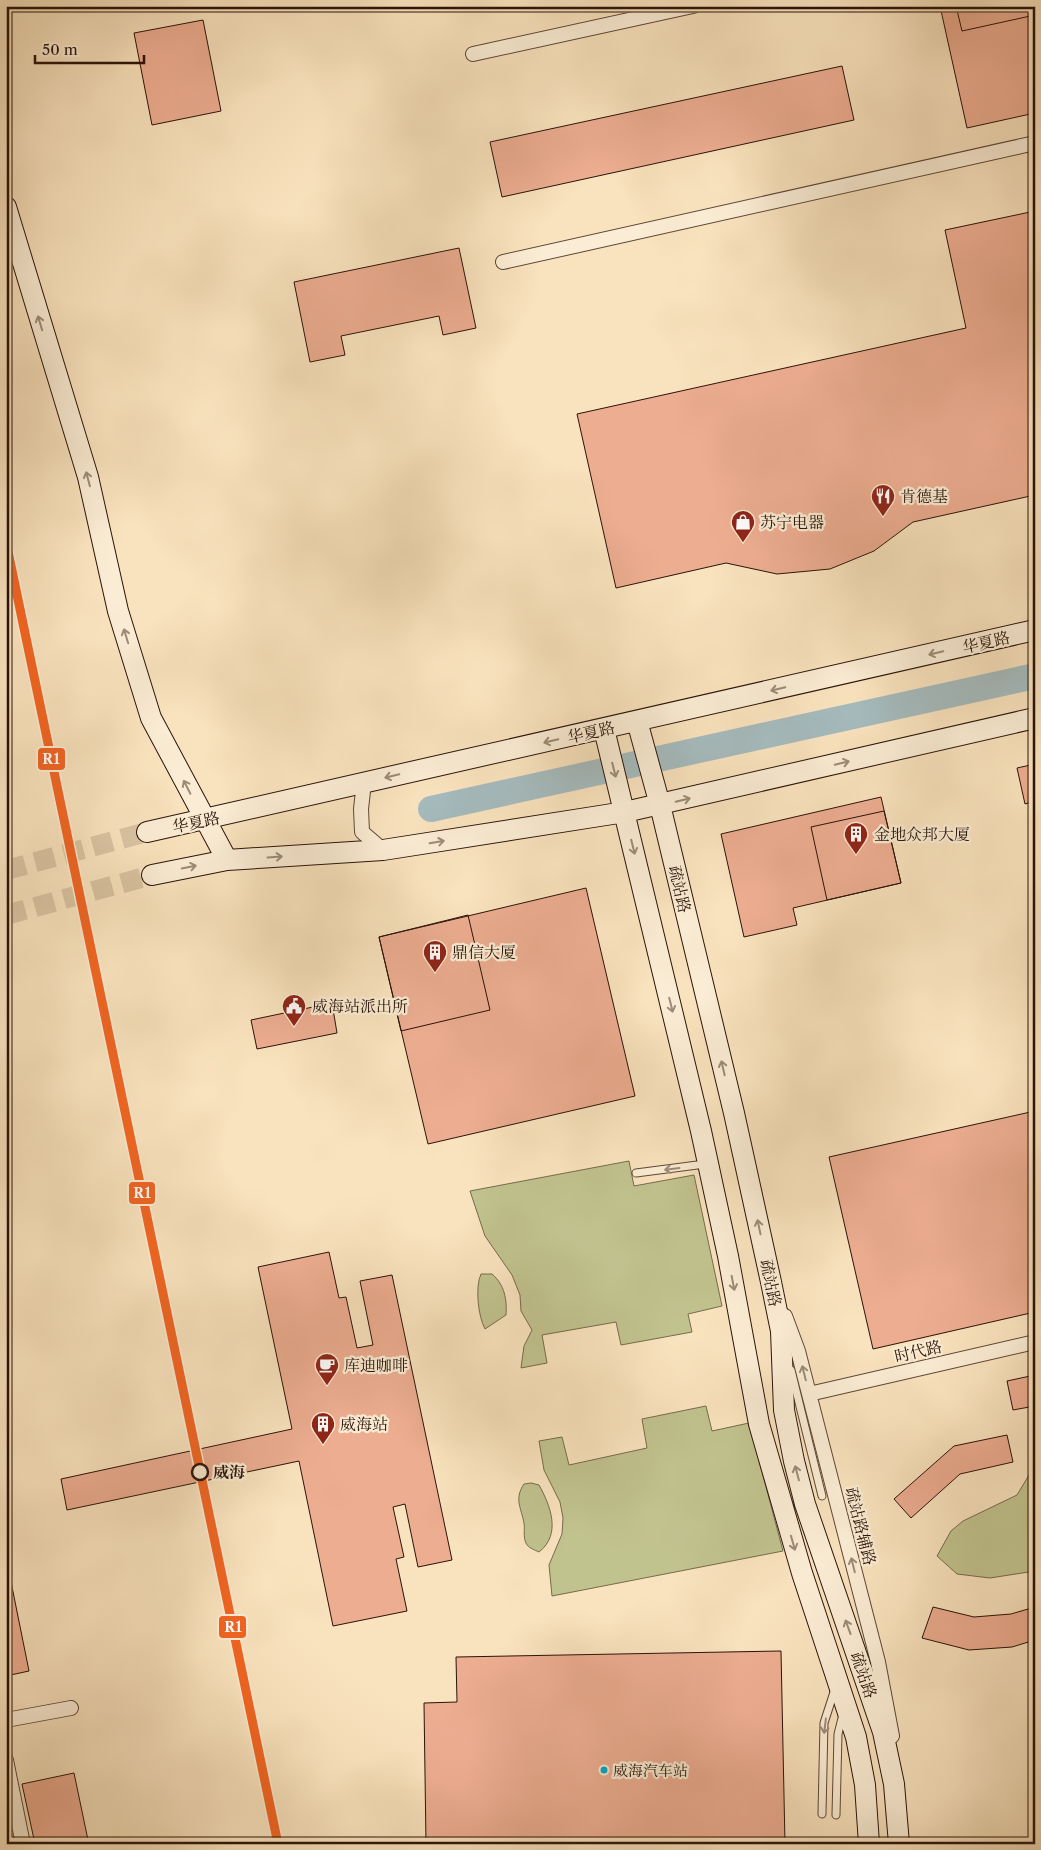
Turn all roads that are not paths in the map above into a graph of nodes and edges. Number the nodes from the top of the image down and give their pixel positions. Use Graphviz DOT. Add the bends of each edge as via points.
graph roads {
  1 [pos="693,6"];
  2 [pos="473,54"];
  3 [pos="1035,143"];
  4 [pos="6,207"];
  5 [pos="503,262"];
  6 [pos="1035,630"];
  7 [pos="1035,718"];
  8 [pos="639,727"];
  9 [pos="605,735"];
  10 [pos="364,782"];
  11 [pos="658,798"];
  12 [pos="623,806"];
  13 [pos="204,821"];
  14 [pos="146,832"];
  15 [pos="383,850"];
  16 [pos="227,860"];
  17 [pos="152,875"];
  18 [pos="708,1164"];
  19 [pos="636,1173"];
  20 [pos="771,1282"];
  21 [pos="781,1331"];
  22 [pos="1035,1342"];
  23 [pos="809,1394"];
  24 [pos="822,1496"];
  25 [pos="838,1679"];
  26 [pos="846,1704"];
  27 [pos="71,1708"];
  28 [pos="6,1720"];
  29 [pos="6,1760"];
  30 [pos="894,1784"];
  31 [pos="822,1814"];
  32 [pos="836,1815"];
  33 [pos="23,1844"];
  34 [pos="870,1844"];
  35 [pos="899,1844"];
  1 -- 2 [label="street"];
  3 -- 5 [label="street"];
  13 -- 4 [label="main road, one-way" via="151,718 118,611 88,477"];
  6 -- 8 [label="main road, 华夏路, one-way"];
  11 -- 7 [label="main road, one-way"];
  8 -- 9 [label="main road, 华夏路"];
  8 -- 11 [label="main road, 疏站路"];
  9 -- 10 [label="main road, 华夏路, one-way"];
  9 -- 12 [label="main road, 疏站路, one-way"];
  10 -- 13 [label="main road, 华夏路"];
  10 -- 15 [label="street" via="362,832"];
  11 -- 12 [label="main road"];
  20 -- 11 [label="main road, 疏站路, one-way"];
  15 -- 12 [label="main road, one-way"];
  12 -- 18 [label="main road, 疏站路, one-way"];
  13 -- 14 [label="main road, 华夏路"];
  13 -- 16 [label="main road"];
  16 -- 15 [label="main road, one-way"];
  17 -- 16 [label="main road, one-way"];
  18 -- 19 [label="lane, one-way"];
  18 -- 25 [label="main road, 疏站路, one-way" via="759,1424 802,1573"];
  20 -- 21 [label="main road, 疏站路"];
  23 -- 20 [label="street, 疏站路辅路, one-way" via="798,1351"];
  21 -- 24 [label="lane"];
  30 -- 21 [label="main road, 疏站路, one-way" via="880,1723 805,1504 794,1461 784,1410"];
  22 -- 23 [label="street, 时代路"];
  30 -- 23 [label="street, 疏站路辅路, one-way" via="894,1745 878,1662"];
  25 -- 26 [label="main road, 疏站路"];
  25 -- 31 [label="lane, one-way" via="824,1723"];
  26 -- 32 [label="lane" via="838,1734"];
  26 -- 34 [label="main road, 疏站路" via="865,1785"];
  27 -- 28 [label="street"];
  29 -- 33 [label="street"];
  30 -- 35 [label="main road, 疏站路"];
}
